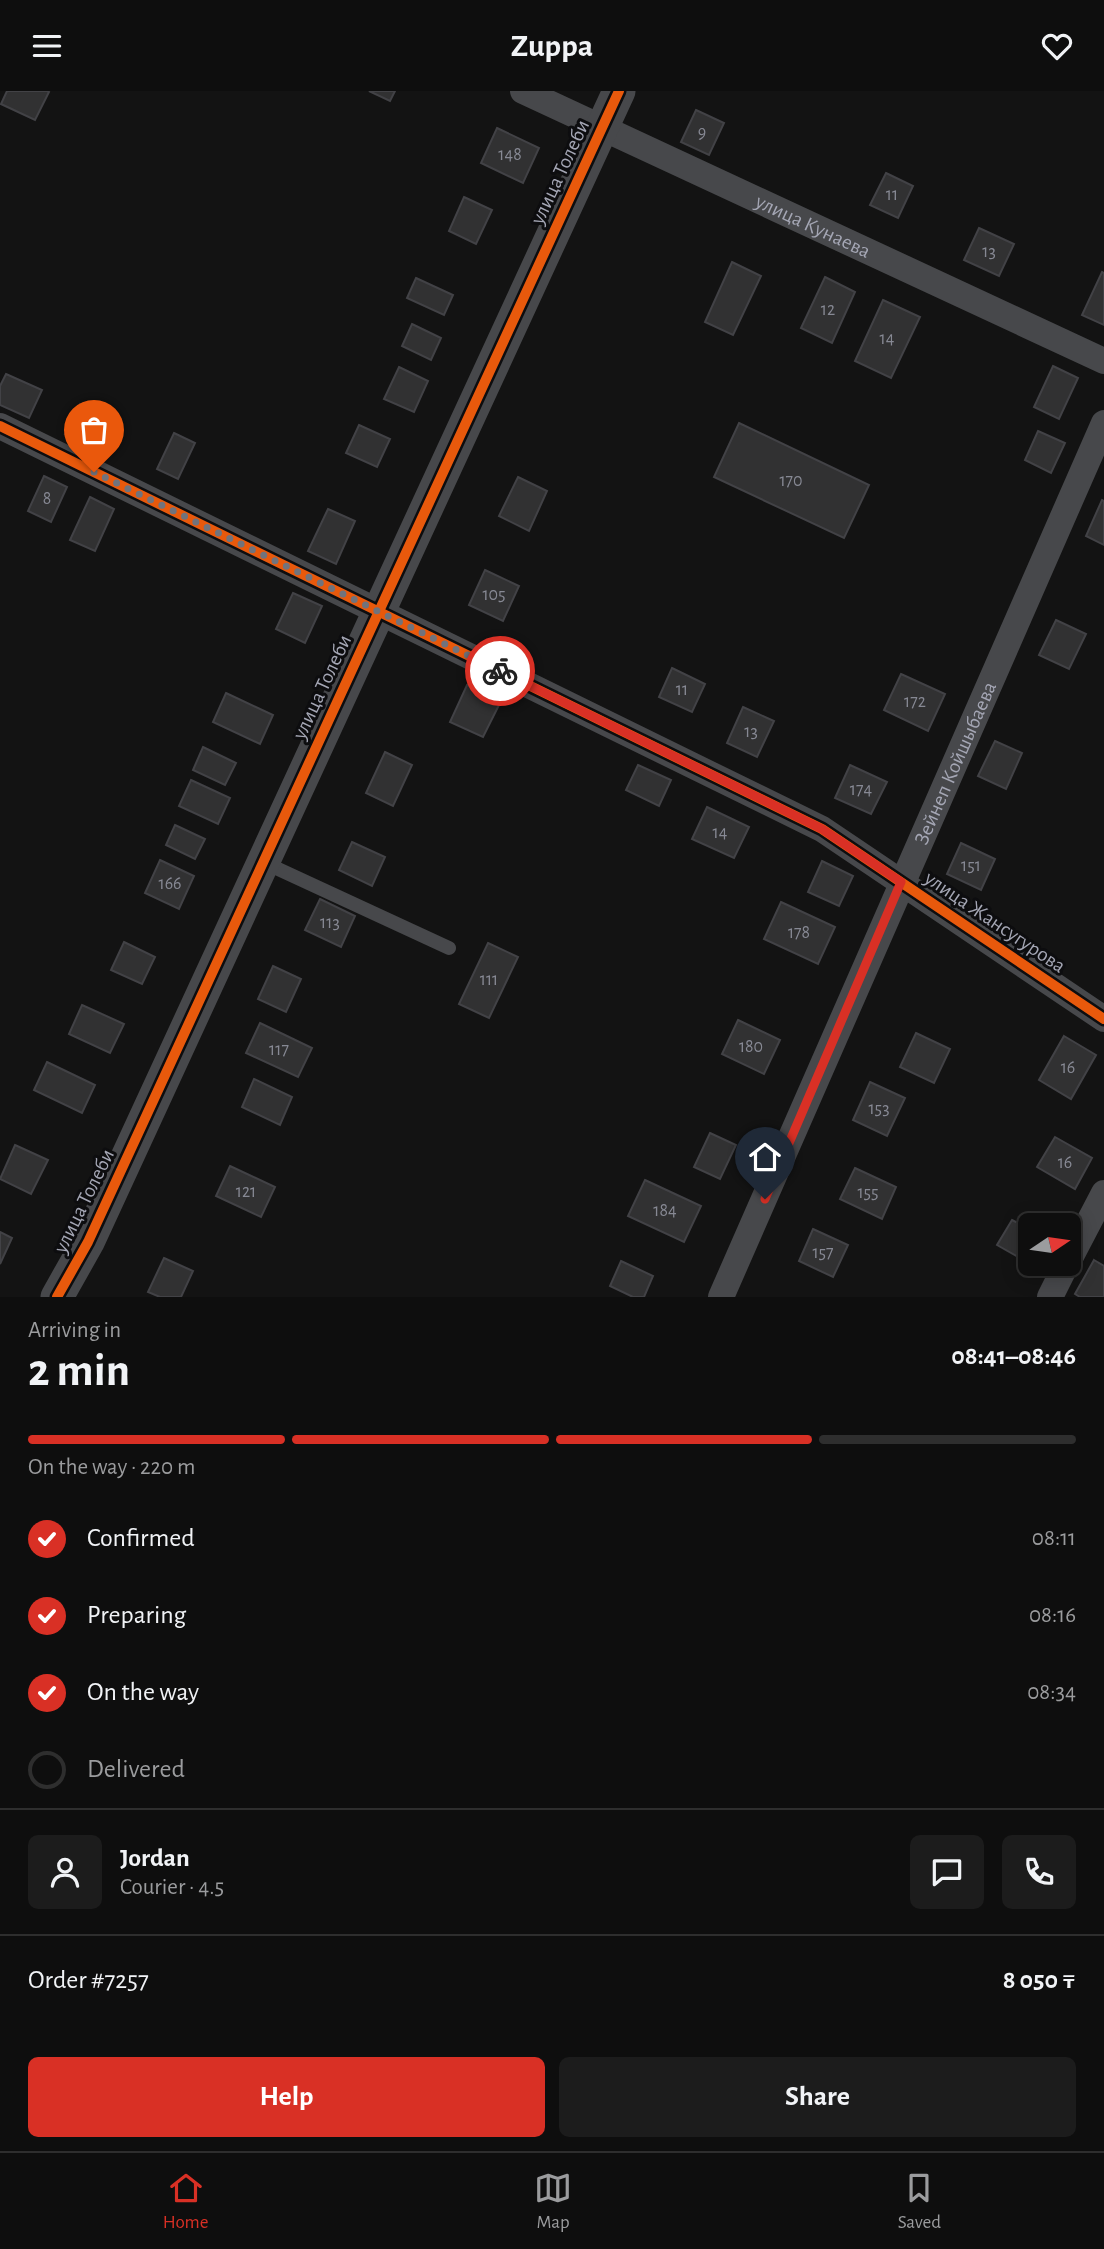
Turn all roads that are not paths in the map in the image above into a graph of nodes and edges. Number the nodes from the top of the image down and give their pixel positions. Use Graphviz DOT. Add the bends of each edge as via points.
graph roads {
  1 [pos="523,91"];
  2 [pos="619,91"];
  3 [pos="602,127"];
  4 [pos="1104,361"];
  5 [pos="1104,423"];
  6 [pos="0,426"];
  7 [pos="378,611"];
  8 [pos="263,862"];
  9 [pos="901,882"];
  10 [pos="449,948"];
  11 [pos="1104,1020"];
  12 [pos="1104,1193"];
  13 [pos="1082,1235"];
  14 [pos="1061,1276"];
  15 [pos="57,1297"];
  16 [pos="721,1297"];
  17 [pos="1050,1297"];
  1 -- 3 [label="street, улица Кунаева"];
  2 -- 3 [label="street, улица Толеби"];
  3 -- 4 [label="street, улица Кунаева"];
  3 -- 7 [label="street, улица Толеби"];
  5 -- 9 [label="street, Зейнеп Койшыбаева"];
  6 -- 7 [label="street, улица Жансугурова"];
  7 -- 8 [label="street, улица Толеби"];
  7 -- 9 [label="street, улица Жансугурова" via="822,829"];
  8 -- 10 [label="lane"];
  8 -- 15 [label="street, улица Толеби" via="88,1242"];
  9 -- 11 [label="street, улица Жансугурова"];
  9 -- 16 [label="street, Зейнеп Койшыбаева"];
  12 -- 13 [label="street"];
  14 -- 17 [label="street"];
}
